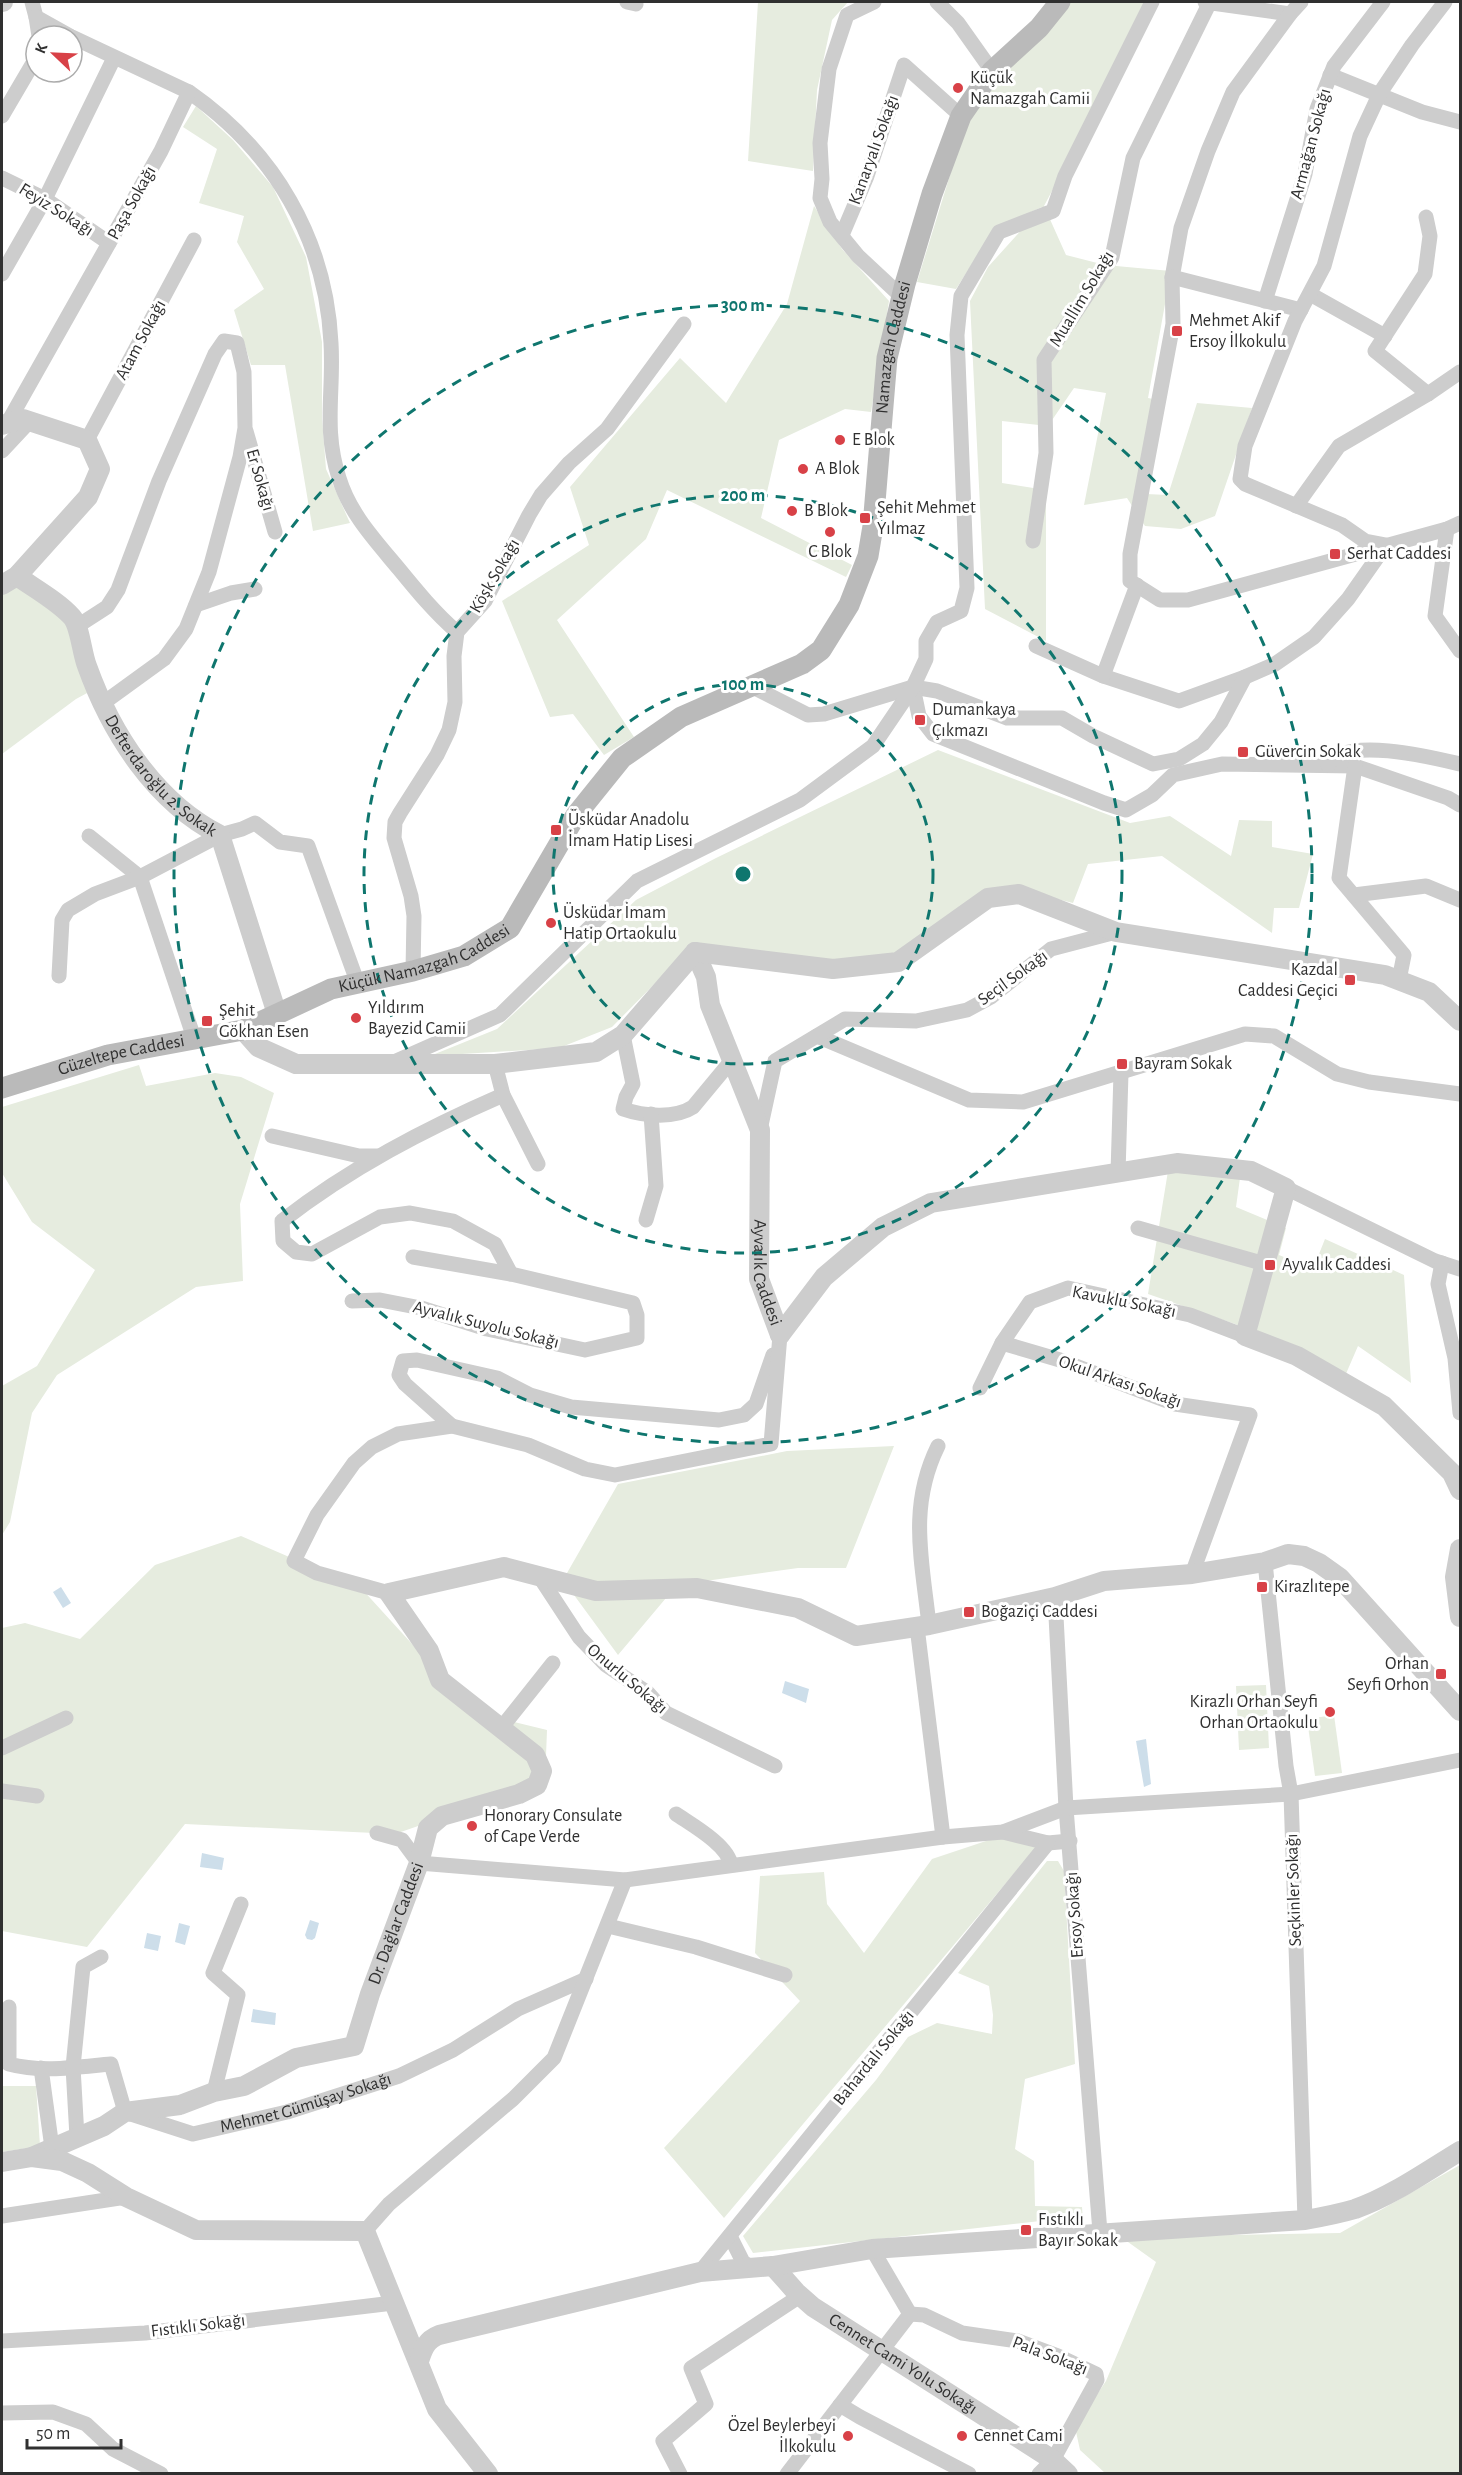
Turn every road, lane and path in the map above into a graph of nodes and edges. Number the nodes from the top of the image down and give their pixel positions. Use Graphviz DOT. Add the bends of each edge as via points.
graph roads {
  1 [pos="32,2"];
  2 [pos="874,2"];
  3 [pos="937,2"];
  4 [pos="1060,2"];
  5 [pos="1152,2"];
  6 [pos="1205,2"];
  7 [pos="1210,2"];
  8 [pos="1301,2"];
  9 [pos="1383,2"];
  10 [pos="1445,2"];
  11 [pos="1290,14"];
  12 [pos="36,17"];
  13 [pos="37,24"];
  14 [pos="48,24"];
  15 [pos="84,43"];
  16 [pos="114,58"];
  17 [pos="992,71"];
  18 [pos="1330,75"];
  19 [pos="24,78"];
  20 [pos="189,92"];
  21 [pos="1380,93"];
  22 [pos="2,116"];
  23 [pos="961,116"];
  24 [pos="1461,122"];
  25 [pos="2,178"];
  26 [pos="45,199"];
  27 [pos="1426,217"];
  28 [pos="842,235"];
  29 [pos="194,240"];
  30 [pos="109,243"];
  31 [pos="2,274"];
  32 [pos="1172,277"];
  33 [pos="1310,294"];
  34 [pos="902,297"];
  35 [pos="1265,301"];
  36 [pos="1301,310"];
  37 [pos="684,324"];
  38 [pos="1385,336"];
  39 [pos="1461,372"];
  40 [pos="1428,394"];
  41 [pos="30,421"];
  42 [pos="4,424"];
  43 [pos="245,428"];
  44 [pos="87,440"];
  45 [pos="2,452"];
  46 [pos="1296,506"];
  47 [pos="1454,526"];
  48 [pos="275,532"];
  49 [pos="1033,541"];
  50 [pos="1386,545"];
  51 [pos="9,580"];
  52 [pos="1137,585"];
  53 [pos="255,589"];
  54 [pos="196,605"];
  55 [pos="76,627"];
  56 [pos="457,632"];
  57 [pos="1036,646"];
  58 [pos="1459,648"];
  59 [pos="1103,676"];
  60 [pos="1245,677"];
  61 [pos="752,686"];
  62 [pos="913,687"];
  63 [pos="102,704"];
  64 [pos="1461,764"];
  65 [pos="1328,765"];
  66 [pos="1181,766"];
  67 [pos="1355,766"];
  68 [pos="1461,805"];
  69 [pos="220,835"];
  70 [pos="89,836"];
  71 [pos="140,877"];
  72 [pos="1354,895"];
  73 [pos="1461,900"];
  74 [pos="1116,932"];
  75 [pos="695,952"];
  76 [pos="412,971"];
  77 [pos="59,975"];
  78 [pos="1399,980"];
  79 [pos="358,984"];
  80 [pos="277,1014"];
  81 [pos="1461,1021"];
  82 [pos="243,1030"];
  83 [pos="623,1035"];
  84 [pos="817,1036"];
  85 [pos="195,1041"];
  86 [pos="732,1060"];
  87 [pos="495,1064"];
  88 [pos="387,1065"];
  89 [pos="1121,1073"];
  90 [pos="2,1088"];
  91 [pos="1461,1094"];
  92 [pos="503,1095"];
  93 [pos="651,1114"];
  94 [pos="760,1130"];
  95 [pos="272,1136"];
  96 [pos="377,1156"];
  97 [pos="538,1164"];
  98 [pos="1118,1173"];
  99 [pos="1286,1188"];
  100 [pos="646,1220"];
  101 [pos="1138,1228"];
  102 [pos="413,1257"];
  103 [pos="1265,1263"];
  104 [pos="1442,1263"];
  105 [pos="1461,1269"];
  106 [pos="511,1274"];
  107 [pos="352,1301"];
  108 [pos="780,1335"];
  109 [pos="1245,1336"];
  110 [pos="1002,1343"];
  111 [pos="980,1388"];
  112 [pos="1461,1413"];
  113 [pos="452,1426"];
  114 [pos="938,1446"];
  115 [pos="1458,1478"];
  116 [pos="1461,1549"];
  117 [pos="1265,1562"];
  118 [pos="1192,1574"];
  119 [pos="539,1576"];
  120 [pos="389,1593"];
  121 [pos="1055,1597"];
  122 [pos="1461,1617"];
  123 [pos="923,1626"];
  124 [pos="553,1663"];
  125 [pos="1461,1711"];
  126 [pos="66,1718"];
  127 [pos="502,1727"];
  128 [pos="2,1748"];
  129 [pos="1461,1760"];
  130 [pos="775,1766"];
  131 [pos="2,1791"];
  132 [pos="1291,1794"];
  133 [pos="37,1796"];
  134 [pos="1066,1808"];
  135 [pos="676,1814"];
  136 [pos="1003,1832"];
  137 [pos="377,1833"];
  138 [pos="943,1836"];
  139 [pos="1070,1841"];
  140 [pos="1048,1843"];
  141 [pos="418,1863"];
  142 [pos="731,1865"];
  143 [pos="625,1880"];
  144 [pos="241,1904"];
  145 [pos="608,1926"];
  146 [pos="102,1957"];
  147 [pos="785,1975"];
  148 [pos="586,1979"];
  149 [pos="9,2007"];
  150 [pos="74,2067"];
  151 [pos="41,2068"];
  152 [pos="214,2092"];
  153 [pos="125,2112"];
  154 [pos="77,2137"];
  155 [pos="52,2148"];
  156 [pos="1461,2151"];
  157 [pos="32,2157"];
  158 [pos="2,2162"];
  159 [pos="126,2197"];
  160 [pos="2,2216"];
  161 [pos="1305,2220"];
  162 [pos="365,2231"];
  163 [pos="1100,2232"];
  164 [pos="730,2236"];
  165 [pos="872,2249"];
  166 [pos="773,2266"];
  167 [pos="752,2268"];
  168 [pos="700,2272"];
  169 [pos="800,2296"];
  170 [pos="393,2303"];
  171 [pos="910,2314"];
  172 [pos="2,2341"];
  173 [pos="882,2350"];
  174 [pos="419,2361"];
  175 [pos="840,2405"];
  176 [pos="2,2413"];
  177 [pos="1046,2467"];
  178 [pos="161,2474"];
  179 [pos="488,2474"];
  180 [pos="680,2474"];
  181 [pos="787,2474"];
  182 [pos="969,2474"];
  183 [pos="1068,2474"];
  1 -- 12 [label="street"];
  2 -- 28 [label="street, Kanaryalı Sokağı" via="847,15 829,69 820,143 820,198 830,222"];
  3 -- 17 [label="street" via="958,23"];
  4 -- 17 [label="main road, Namazgah Caddesi" via="1039,28"];
  5 -- 62 [label="street" via="1065,176 1053,212 999,232 961,297 957,335 967,588 961,611 937,622 926,641 926,659"];
  6 -- 7 [label="street"];
  7 -- 11 [label="street"];
  7 -- 49 [label="street, Muallim Sokağı" via="1133,158 1112,256 1044,360 1046,453"];
  8 -- 11 [label="street"];
  9 -- 18 [label="street, Armağan Sokağı"];
  10 -- 21 [label="street"];
  11 -- 32 [label="street" via="1233,92 1181,228"];
  12 -- 13 [label="street"];
  12 -- 14 [label="street"];
  15 -- 16 [label="street"];
  16 -- 20 [label="street"];
  16 -- 26 [label="street"];
  17 -- 23 [label="main road, Namazgah Caddesi"];
  18 -- 21 [label="street"];
  18 -- 35 [label="street, Armağan Sokağı" via="1317,109 1305,174"];
  19 -- 22 [label="street"];
  20 -- 30 [label="street, Paşa Sokağı"];
  20 -- 56 [label="street" via="260,157 304,225 330,321 329,429 339,479 369,534"];
  21 -- 24 [label="street" via="1422,112"];
  21 -- 33 [label="street" via="1360,136 1324,266"];
  23 -- 28 [label="street, Kanaryalı Sokağı" via="904,64 867,176"];
  23 -- 34 [label="main road, Namazgah Caddesi" via="932,194"];
  25 -- 26 [label="street, Feyiz Sokağı"];
  26 -- 30 [label="street, Feyiz Sokağı"];
  26 -- 31 [label="street"];
  27 -- 38 [label="street" via="1430,236 1425,274"];
  28 -- 34 [label="street, Kanaryalı Sokağı" via="858,256"];
  29 -- 44 [label="street, Atam Sokağı"];
  30 -- 42 [label="street, Paşa Sokağı"];
  32 -- 35 [label="street"];
  32 -- 52 [label="street" via="1173,324 1130,554 1130,581"];
  33 -- 36 [label="street"];
  33 -- 38 [label="street"];
  34 -- 61 [label="main road, Namazgah Caddesi" via="887,358 873,526 860,580 821,650 802,664"];
  35 -- 36 [label="street"];
  36 -- 46 [label="street" via="1245,446 1240,479"];
  37 -- 56 [label="street, Köşk Sokağı" via="607,429 541,495 485,601"];
  38 -- 40 [label="street" via="1375,351"];
  39 -- 40 [label="street"];
  40 -- 46 [label="street" via="1339,446"];
  41 -- 42 [label="street"];
  41 -- 44 [label="street"];
  41 -- 45 [label="street"];
  43 -- 48 [label="street, Er Sokağı"];
  43 -- 54 [label="street" via="220,535"];
  43 -- 55 [label="street" via="244,372 237,343 224,341 214,354 159,482 118,590 107,607"];
  44 -- 51 [label="street" via="100,469 88,497"];
  46 -- 50 [label="street" via="1342,525 1365,541"];
  47 -- 50 [label="street"];
  47 -- 58 [label="street" via="1435,616"];
  50 -- 52 [label="street" via="1188,600 1160,600"];
  50 -- 60 [label="street" via="1348,599 1314,637 1275,664"];
  51 -- 55 [label="street, Defterdaroğlu 2. Sokak" via="74,619"];
  52 -- 59 [label="street"];
  53 -- 54 [label="street"];
  54 -- 63 [label="street" via="186,629 164,659"];
  55 -- 63 [label="street, Defterdaroğlu 2. Sokak"];
  56 -- 76 [label="street, Köşk Sokağı" via="455,702 449,730 394,830 414,916"];
  57 -- 59 [label="street"];
  59 -- 60 [label="street" via="1179,701"];
  60 -- 66 [label="street" via="1221,722"];
  61 -- 62 [label="street" via="808,715 824,714"];
  61 -- 76 [label="main road, Küçük Namazgah Caddesi" via="681,717 622,758 576,815 510,928 464,956"];
  62 -- 66 [label="street" via="938,691 1007,718 1062,718 1153,764"];
  62 -- 66 [label="street" via="919,716 933,734 1126,810 1152,795"];
  62 -- 88 [label="street" via="873,746 800,800 637,881 500,1015"];
  63 -- 69 [label="street, Defterdaroğlu 2. Sokak" via="148,777 196,823"];
  64 -- 65 [label="street" via="1375,749 1340,755"];
  65 -- 66 [label="street"];
  65 -- 67 [label="street"];
  67 -- 68 [label="street"];
  67 -- 72 [label="street" via="1339,878"];
  69 -- 71 [label="street"];
  69 -- 79 [label="street" via="255,823 280,842 308,846"];
  69 -- 80 [label="street, Defterdaroğlu 2. Sokak"];
  70 -- 71 [label="street"];
  71 -- 77 [label="street" via="68,910 63,920"];
  71 -- 85 [label="street"];
  72 -- 73 [label="street" via="1426,886"];
  72 -- 78 [label="street" via="1404,955"];
  74 -- 75 [label="street" via="1019,894 988,898 898,962 833,969"];
  74 -- 78 [label="street"];
  74 -- 84 [label="street, Seçil Sokağı" via="1051,949 991,997 967,1010 916,1021 845,1019"];
  75 -- 83 [label="street"];
  75 -- 86 [label="street, Ayvalık Caddesi"];
  76 -- 79 [label="main road, Küçük Namazgah Caddesi"];
  78 -- 81 [label="street" via="1429,992"];
  79 -- 80 [label="main road, Küçük Namazgah Caddesi" via="331,990"];
  80 -- 82 [label="main road, Güzeltepe Caddesi"];
  82 -- 85 [label="main road, Güzeltepe Caddesi"];
  82 -- 88 [label="street" via="258,1047 296,1064"];
  83 -- 87 [label="street" via="597,1052"];
  83 -- 93 [label="street" via="633,1084 623,1109"];
  84 -- 89 [label="street" via="969,1100 1023,1102"];
  84 -- 94 [label="street, Seçil Sokağı" via="775,1061"];
  85 -- 90 [label="main road, Güzeltepe Caddesi" via="108,1055"];
  86 -- 93 [label="street" via="693,1107 685,1112"];
  86 -- 94 [label="street, Ayvalık Caddesi"];
  87 -- 88 [label="street"];
  87 -- 92 [label="street"];
  89 -- 91 [label="street" via="1245,1034 1274,1036 1337,1074"];
  89 -- 98 [label="street"];
  92 -- 96 [label="street"];
  92 -- 97 [label="street"];
  93 -- 100 [label="street" via="656,1186"];
  94 -- 108 [label="street, Ayvalık Caddesi" via="759,1279"];
  95 -- 96 [label="street" via="359,1156"];
  96 -- 106 [label="street" via="318,1192 282,1221 283,1241 296,1252 312,1254 380,1217 410,1212 453,1221 495,1244"];
  98 -- 99 [label="street, Ayvalık Caddesi" via="1177,1163 1251,1171"];
  98 -- 108 [label="street, Ayvalık Caddesi" via="931,1203 883,1227 824,1277"];
  99 -- 103 [label="street"];
  99 -- 104 [label="street"];
  101 -- 103 [label="street"];
  102 -- 106 [label="street, Ayvalık Suyolu Sokağı"];
  103 -- 109 [label="street"];
  104 -- 105 [label="street"];
  104 -- 112 [label="street" via="1438,1284 1455,1358"];
  106 -- 107 [label="street, Ayvalık Suyolu Sokağı" via="633,1303 637,1338 585,1350 487,1329 421,1308 380,1300"];
  108 -- 113 [label="street" via="771,1444 615,1475 585,1469 528,1445"];
  108 -- 113 [label="street" via="756,1404 744,1415 719,1420 571,1407 530,1395 497,1378 417,1360 403,1361 399,1375 405,1384"];
  109 -- 110 [label="street, Kavuklu Sokağı" via="1190,1315 1068,1288 1030,1302"];
  109 -- 115 [label="street" via="1297,1356 1384,1406"];
  110 -- 111 [label="street, Kavuklu Sokağı"];
  110 -- 118 [label="street, Okul Arkası Sokağı" via="1060,1360 1175,1404 1250,1415"];
  113 -- 120 [label="street" via="398,1434 354,1462 317,1515 294,1561 317,1573"];
  114 -- 123 [label="street" via="927,1472 918,1521"];
  116 -- 122 [label="street" via="1455,1577"];
  117 -- 118 [label="street"];
  117 -- 125 [label="street" via="1288,1554 1304,1556 1340,1578"];
  117 -- 132 [label="street, Seçkinler Sokağı"];
  118 -- 121 [label="street" via="1104,1581"];
  119 -- 120 [label="street" via="504,1567"];
  119 -- 123 [label="street" via="596,1591 697,1588 798,1608 856,1636"];
  119 -- 130 [label="street, Onurlu Sokağı" via="579,1637 606,1665 648,1694 666,1713"];
  120 -- 127 [label="street, Dr. Dağlar Caddesi" via="429,1651 440,1680"];
  121 -- 123 [label="street"];
  121 -- 134 [label="street, Ersoy Sokağı"];
  123 -- 138 [label="street"];
  124 -- 127 [label="street"];
  126 -- 128 [label="street"];
  127 -- 141 [label="street, Dr. Dağlar Caddesi" via="535,1755 542,1771 537,1785 442,1816 428,1828"];
  129 -- 132 [label="street"];
  131 -- 133 [label="street"];
  132 -- 134 [label="street"];
  132 -- 161 [label="street, Seçkinler Sokağı"];
  134 -- 136 [label="street"];
  134 -- 139 [label="street, Ersoy Sokağı"];
  135 -- 142 [label="street" via="720,1846"];
  136 -- 138 [label="street"];
  136 -- 140 [label="street"];
  137 -- 141 [label="street" via="402,1840"];
  138 -- 142 [label="street"];
  139 -- 140 [label="street"];
  139 -- 163 [label="street, Ersoy Sokağı"];
  140 -- 164 [label="street, Bahardalı Sokağı"];
  141 -- 143 [label="street"];
  141 -- 152 [label="street, Dr. Dağlar Caddesi" via="354,2046 296,2058 244,2086"];
  142 -- 143 [label="street"];
  143 -- 145 [label="street"];
  144 -- 152 [label="street" via="213,1972 238,1995"];
  145 -- 147 [label="street" via="696,1947"];
  145 -- 148 [label="street"];
  146 -- 150 [label="street" via="83,1967"];
  148 -- 153 [label="street, Mehmet Gümüşay Sokağı" via="518,2009 399,2076 287,2112 193,2134"];
  148 -- 162 [label="street" via="554,2058 513,2099 389,2204"];
  149 -- 151 [label="street" via="9,2064"];
  150 -- 151 [label="street"];
  150 -- 153 [label="street" via="111,2064"];
  150 -- 154 [label="street"];
  151 -- 155 [label="street"];
  152 -- 153 [label="street, Dr. Dağlar Caddesi" via="180,2105"];
  153 -- 154 [label="street, Dr. Dağlar Caddesi"];
  154 -- 155 [label="street, Dr. Dağlar Caddesi"];
  155 -- 157 [label="street, Dr. Dağlar Caddesi"];
  156 -- 161 [label="street" via="1381,2198"];
  157 -- 158 [label="street"];
  157 -- 159 [label="street" via="62,2161"];
  159 -- 160 [label="street"];
  159 -- 162 [label="street" via="196,2230"];
  161 -- 163 [label="street"];
  162 -- 170 [label="street"];
  163 -- 165 [label="street"];
  164 -- 167 [label="street" via="743,2262"];
  164 -- 168 [label="street, Bahardalı Sokağı"];
  165 -- 166 [label="street"];
  165 -- 171 [label="street"];
  166 -- 167 [label="street"];
  166 -- 169 [label="street, Cennet Cami Yolu Sokağı"];
  167 -- 168 [label="street"];
  168 -- 174 [label="street" via="439,2335 425,2345"];
  169 -- 173 [label="street, Cennet Cami Yolu Sokağı"];
  169 -- 180 [label="street" via="691,2368 706,2404 663,2441"];
  170 -- 172 [label="street, Fıstıklı Sokağı" via="145,2333"];
  170 -- 174 [label="street"];
  171 -- 173 [label="street"];
  171 -- 177 [label="street, Pala Sokağı" via="924,2315 962,2333 1018,2341 1096,2374 1097,2380"];
  173 -- 175 [label="street"];
  173 -- 177 [label="street, Cennet Cami Yolu Sokağı"];
  174 -- 179 [label="street" via="437,2409"];
  175 -- 181 [label="street"];
  175 -- 182 [label="street"];
  176 -- 178 [label="street" via="53,2412 86,2424 113,2449"];
  177 -- 183 [label="street, Cennet Cami Yolu Sokağı"];
}
